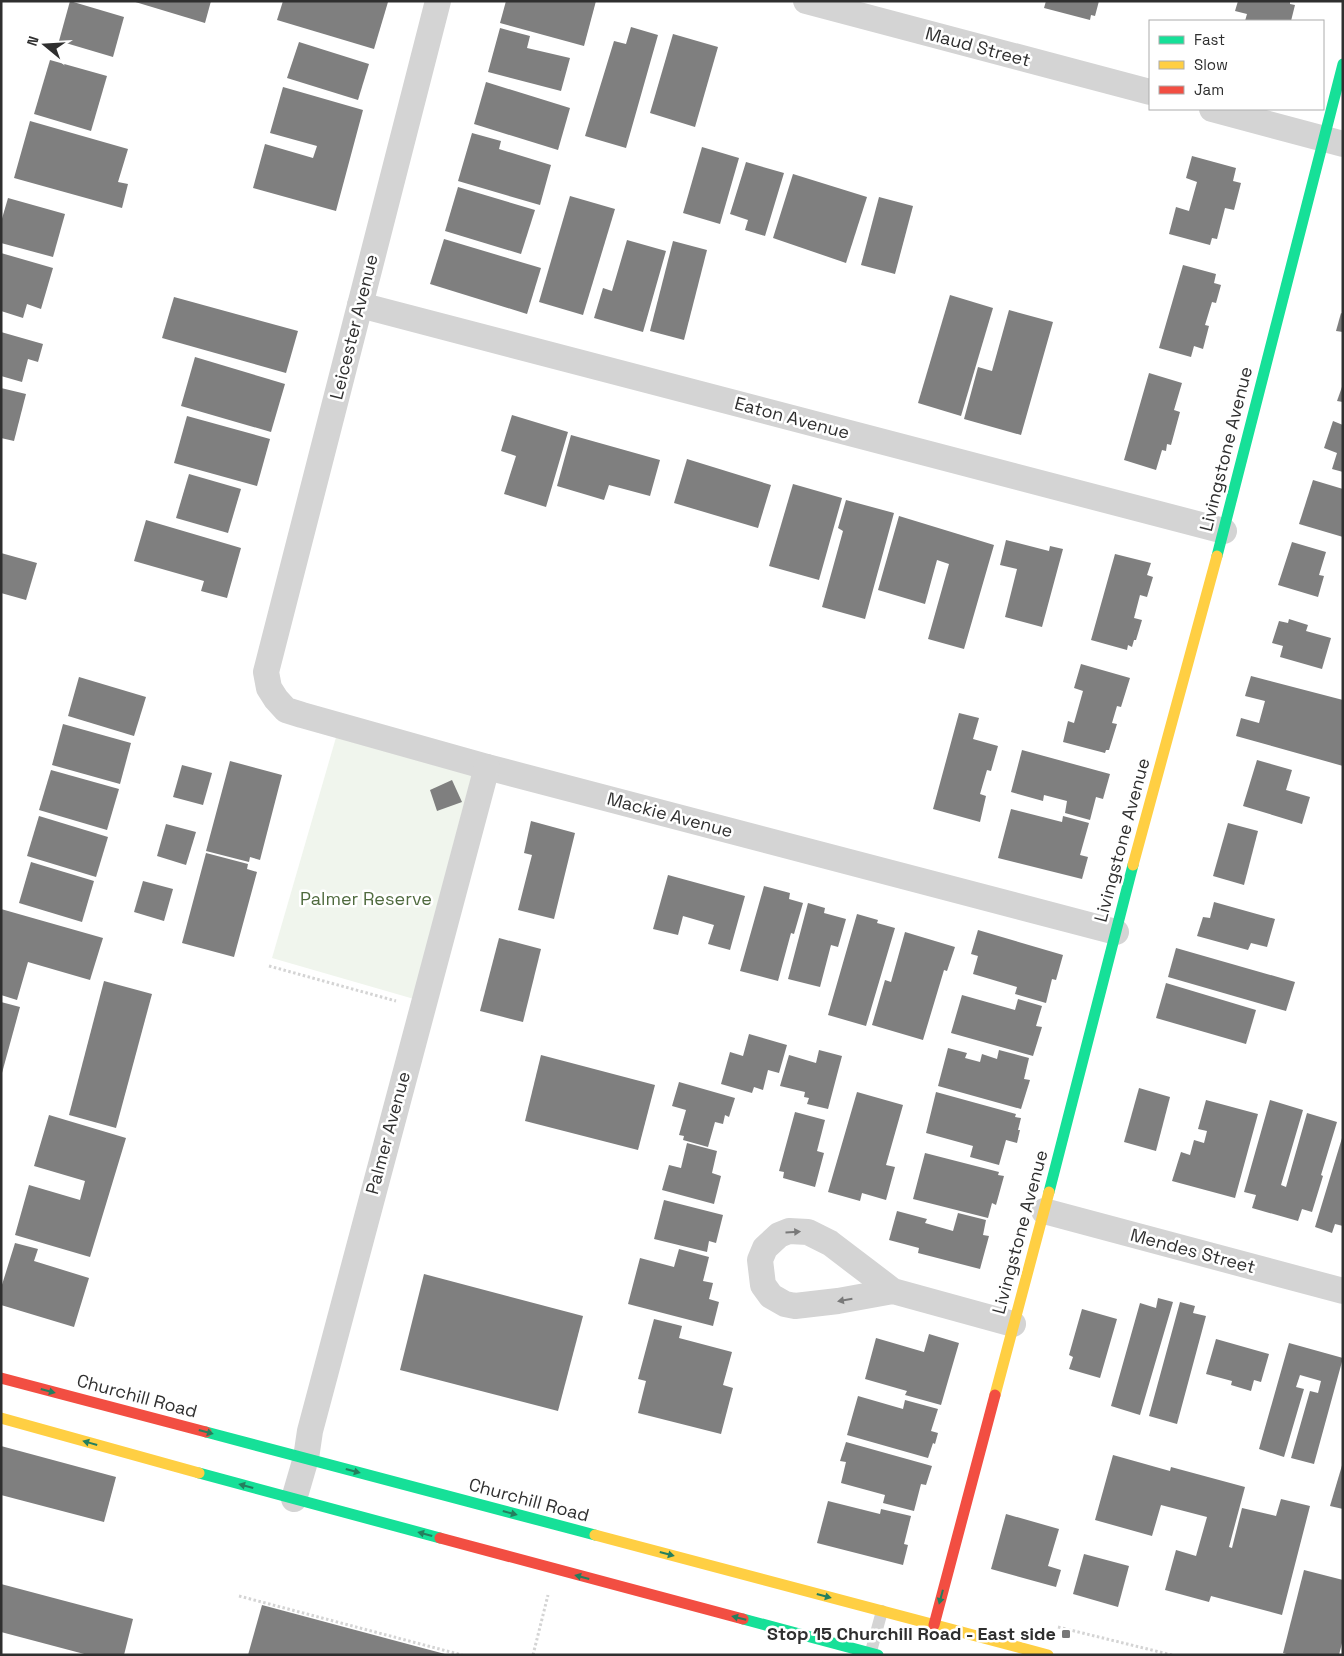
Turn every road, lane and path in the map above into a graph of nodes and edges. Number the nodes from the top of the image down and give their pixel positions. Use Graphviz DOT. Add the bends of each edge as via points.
graph roads {
  1 [pos="438,1"];
  2 [pos="806,1"];
  3 [pos="1343,64"];
  4 [pos="1149,92"];
  5 [pos="1216,110"];
  6 [pos="1333,141"];
  7 [pos="360,305"];
  8 [pos="1224,531"];
  9 [pos="271,653"];
  10 [pos="487,767"];
  11 [pos="1116,932"];
  12 [pos="269,966"];
  13 [pos="404,1003"];
  14 [pos="1044,1211"];
  15 [pos="893,1291"];
  16 [pos="1343,1291"];
  17 [pos="1013,1324"];
  18 [pos="1,1378"];
  19 [pos="1,1418"];
  20 [pos="306,1458"];
  21 [pos="294,1499"];
  22 [pos="549,1592"];
  23 [pos="239,1596"];
  24 [pos="882,1611"];
  25 [pos="934,1626"];
  26 [pos="1058,1627"];
  27 [pos="789,1631"];
  28 [pos="793,1647"];
  29 [pos="873,1654"];
  30 [pos="462,1655"];
  31 [pos="532,1655"];
  32 [pos="1048,1655"];
  33 [pos="1172,1655"];
  1 -- 7 [label="street, Leicester Avenue"];
  2 -- 4 [label="street, Maud Street"];
  3 -- 6 [label="main road, Livingstone Avenue"];
  5 -- 6 [label="street"];
  6 -- 8 [label="main road, Livingstone Avenue"];
  7 -- 8 [label="street, Eaton Avenue"];
  7 -- 9 [label="street, Leicester Avenue"];
  8 -- 11 [label="main road, Livingstone Avenue"];
  9 -- 10 [label="street, Mackie Avenue" via="266,672 269,688 286,710"];
  10 -- 11 [label="street, Mackie Avenue"];
  10 -- 20 [label="street, Palmer Avenue" via="310,1431"];
  11 -- 14 [label="main road, Livingstone Avenue"];
  12 -- 13 [label="path"];
  14 -- 16 [label="street, Mendes Street"];
  14 -- 17 [label="main road, Livingstone Avenue"];
  15 -- 15 [label="street, one-way" via="838,1301 795,1306 785,1304 771,1296 763,1285 760,1260 765,1248 780,1235 789,1231 808,1232 830,1243"];
  15 -- 17 [label="street"];
  17 -- 25 [label="main road, Livingstone Avenue, one-way"];
  18 -- 20 [label="main road, Churchill Road, one-way"];
  21 -- 19 [label="main road, one-way"];
  20 -- 21 [label="street, Palmer Avenue"];
  20 -- 24 [label="main road, Churchill Road, one-way"];
  27 -- 21 [label="main road, one-way"];
  22 -- 31 [label="path"];
  23 -- 30 [label="path"];
  24 -- 25 [label="main road, Churchill Road"];
  24 -- 29 [label="lane"];
  25 -- 32 [label="main road, Churchill Road"];
  26 -- 33 [label="path"];
  27 -- 28 [label="main road"];
  27 -- 29 [label="main road"];
}
